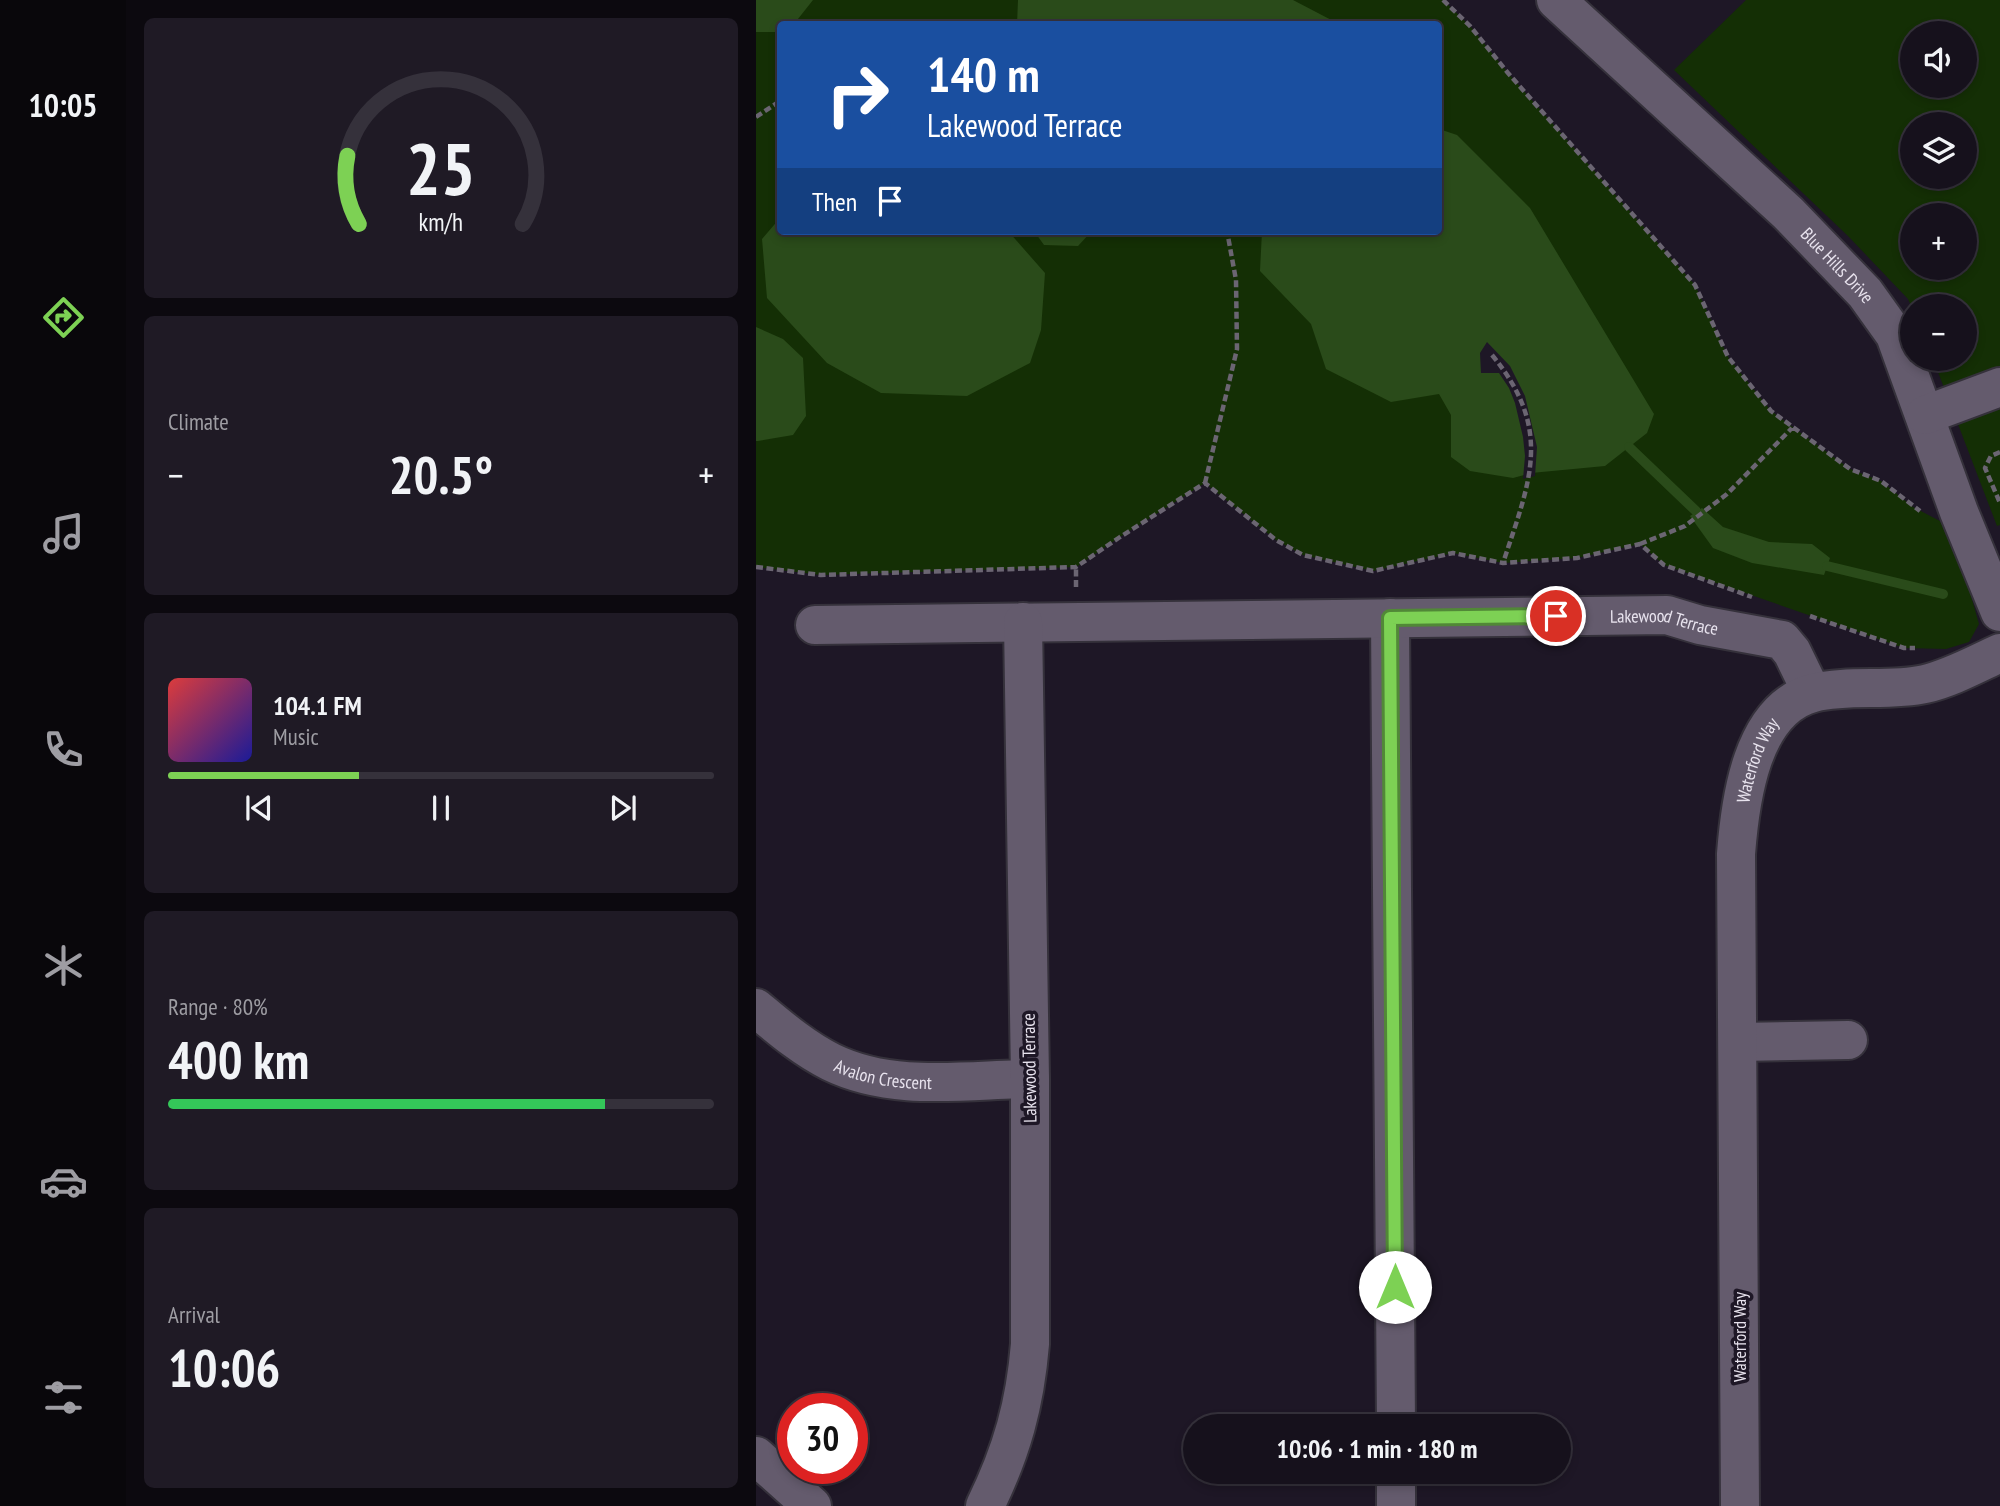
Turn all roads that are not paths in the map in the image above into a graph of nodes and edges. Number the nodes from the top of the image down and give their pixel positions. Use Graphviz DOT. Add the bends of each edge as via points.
graph roads {
  1 [pos="1556,0"];
  2 [pos="2000,387"];
  3 [pos="1924,415"];
  4 [pos="2000,612"];
  5 [pos="1390,618"];
  6 [pos="1023,622"];
  7 [pos="815,625"];
  8 [pos="2000,653"];
  9 [pos="1812,693"];
  10 [pos="756,1009"];
  11 [pos="1848,1040"];
  12 [pos="1738,1042"];
  13 [pos="1030,1079"];
  14 [pos="1396,1414"];
  15 [pos="756,1456"];
  16 [pos="1396,1484"];
  17 [pos="812,1506"];
  18 [pos="985,1506"];
  19 [pos="1396,1506"];
  20 [pos="1740,1506"];
  1 -- 3 [label="street, Blue Hills Drive" via="1788,213 1865,293 1895,335"];
  2 -- 3 [label="street"];
  3 -- 4 [label="street, Blue Hills Drive"];
  5 -- 6 [label="street, Lakewood Terrace"];
  5 -- 9 [label="street, Lakewood Terrace" via="1667,615 1782,640 1793,652"];
  5 -- 14 [label="street"];
  6 -- 7 [label="street, Lakewood Terrace"];
  6 -- 13 [label="street, Lakewood Terrace"];
  8 -- 9 [label="street, Waterford Way" via="1927,684"];
  9 -- 12 [label="street, Waterford Way" via="1792,703 1769,728 1748,774 1736,854"];
  10 -- 13 [label="street, Avalon Crescent" via="812,1052 876,1077 923,1082"];
  11 -- 12 [label="street"];
  12 -- 20 [label="street, Waterford Way"];
  13 -- 18 [label="street, Lakewood Terrace" via="1027,1384 1014,1440"];
  15 -- 17 [label="street"];
  16 -- 19 [label="street"];
}
